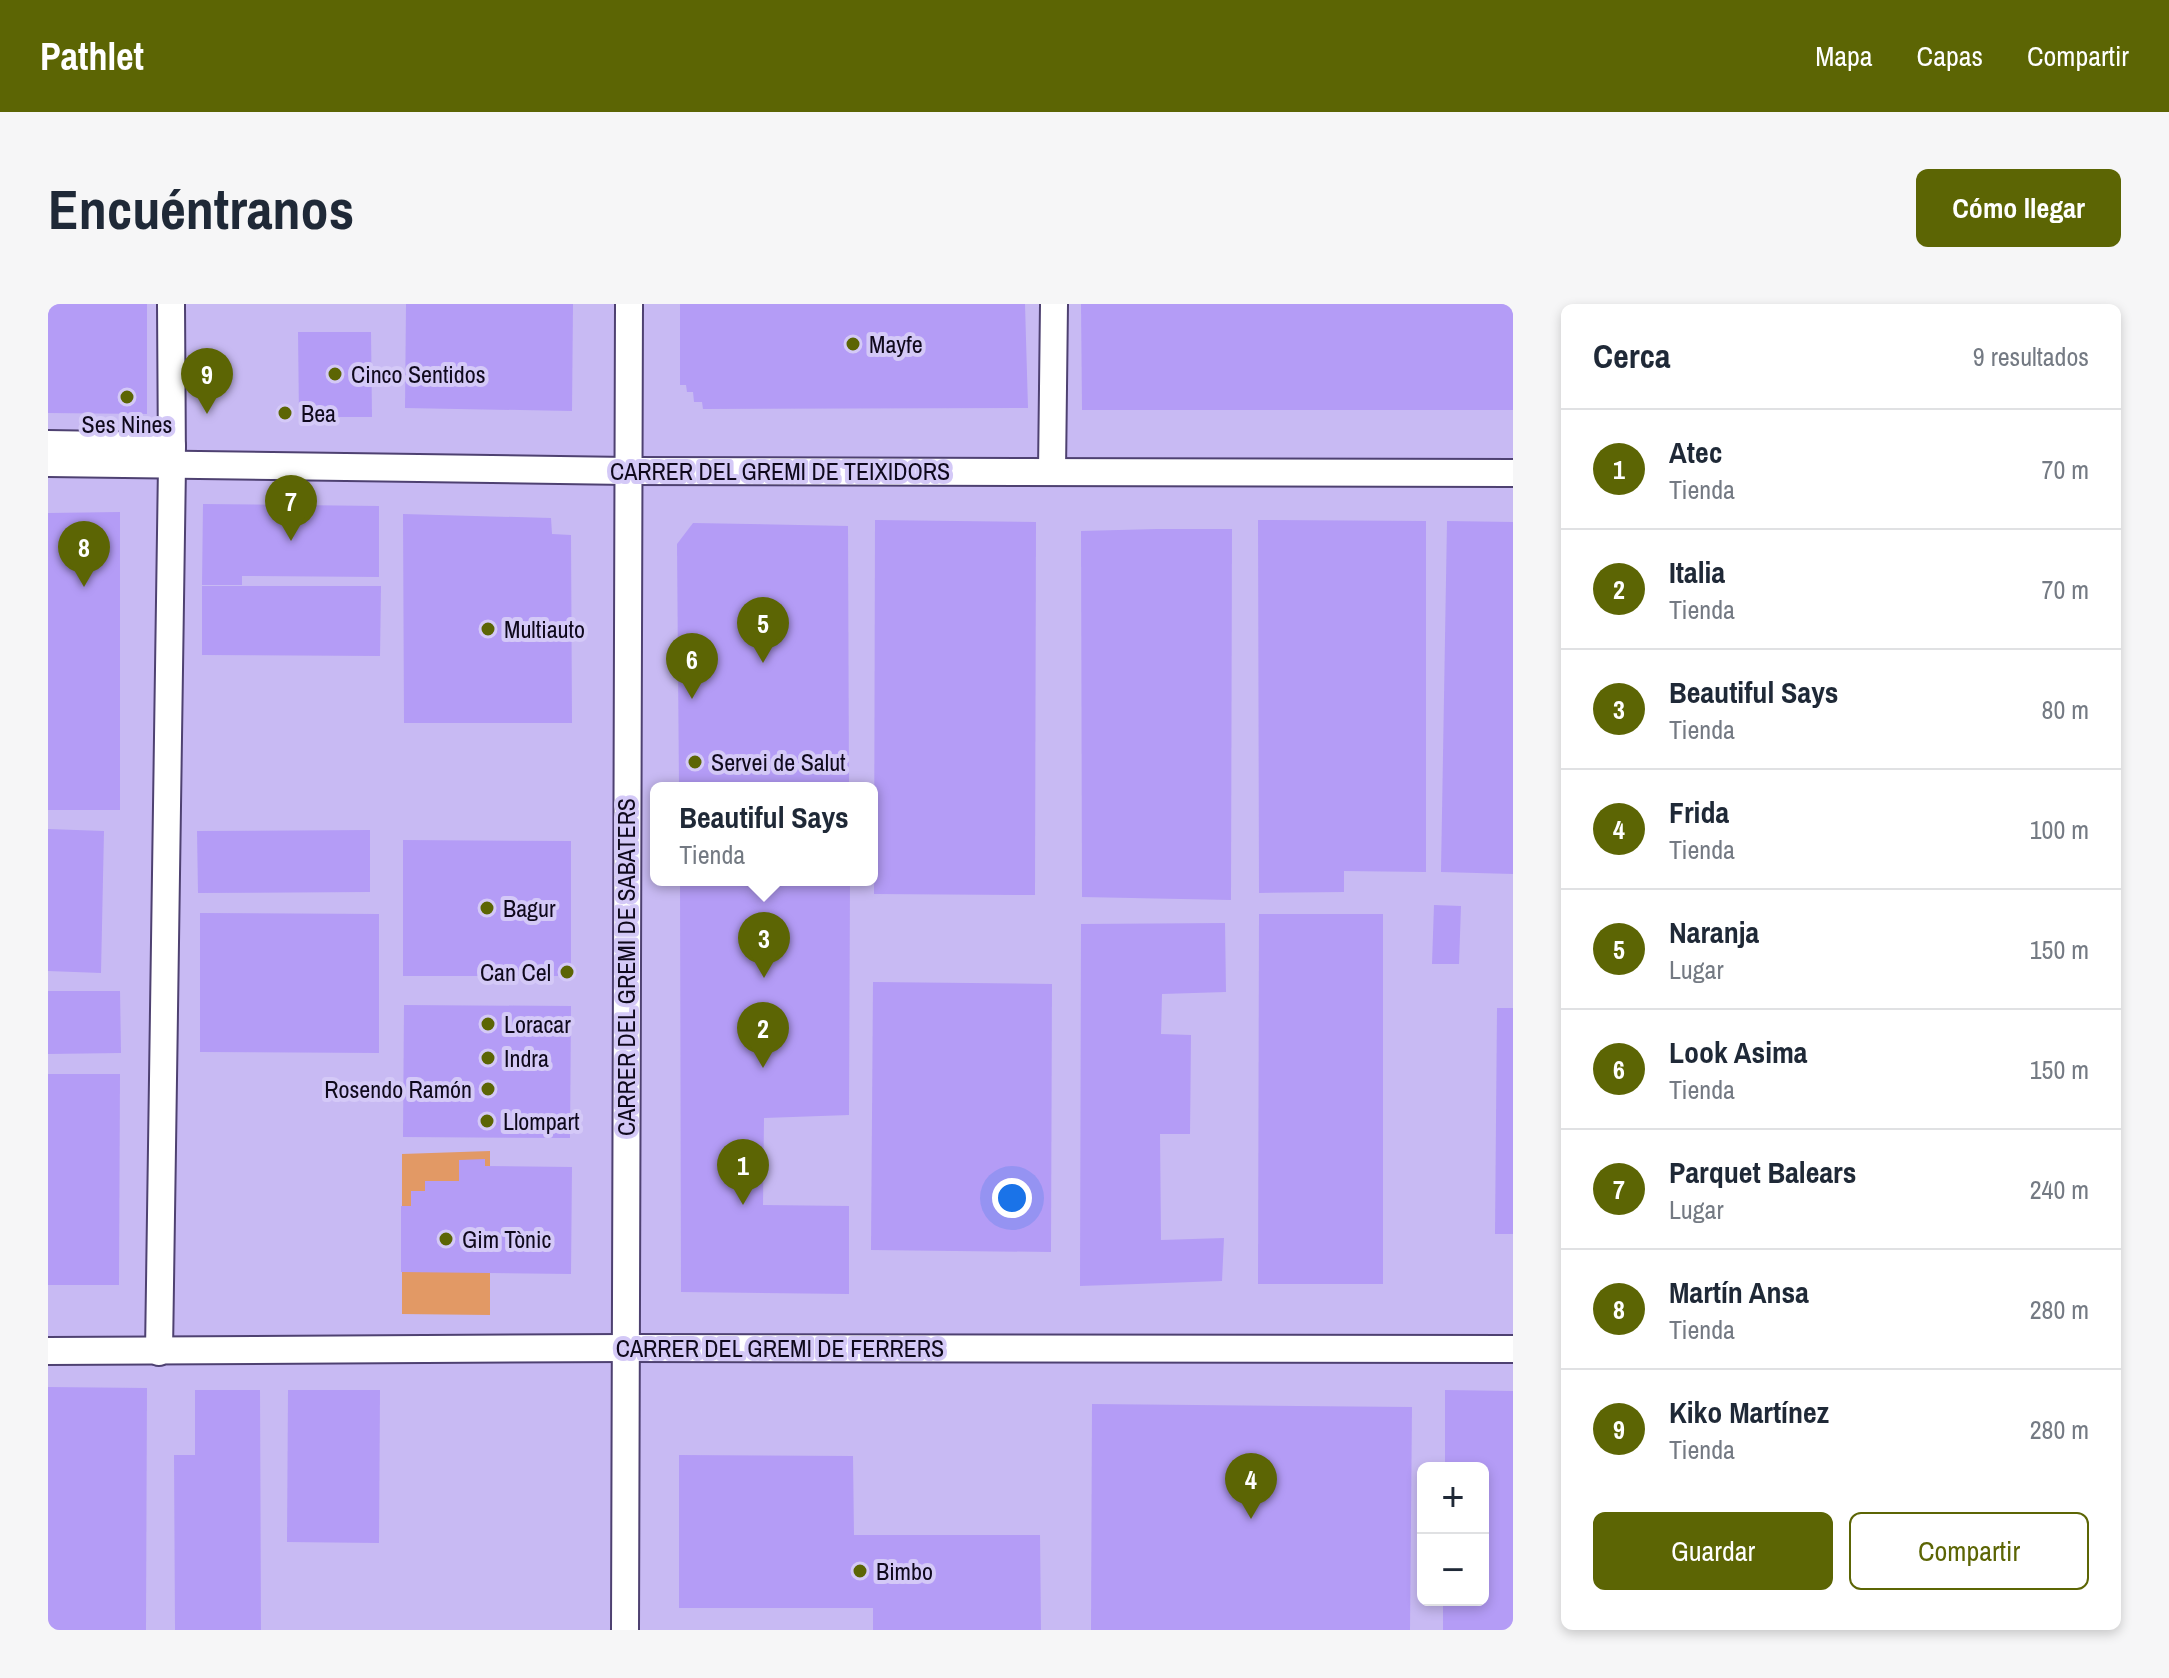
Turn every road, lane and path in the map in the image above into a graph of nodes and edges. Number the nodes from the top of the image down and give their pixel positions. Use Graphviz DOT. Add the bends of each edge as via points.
graph roads {
  1 [pos="171,304"];
  2 [pos="629,304"];
  3 [pos="1054,304"];
  4 [pos="48,444"];
  5 [pos="172,455"];
  6 [pos="48,463"];
  7 [pos="628,471"];
  8 [pos="1052,471"];
  9 [pos="1513,473"];
  10 [pos="626,1348"];
  11 [pos="1513,1349"];
  12 [pos="48,1351"];
  13 [pos="159,1352"];
  14 [pos="625,1630"];
  1 -- 5 [label="street"];
  2 -- 7 [label="street, CARRER DEL GREMI DE SABATERS"];
  3 -- 8 [label="street"];
  4 -- 5 [label="street"];
  5 -- 6 [label="street, CARRER DEL GREMI DE TEIXIDORS"];
  5 -- 7 [label="street, CARRER DEL GREMI DE TEIXIDORS"];
  5 -- 13 [label="street"];
  7 -- 8 [label="street, CARRER DEL GREMI DE TEIXIDORS"];
  7 -- 10 [label="street, CARRER DEL GREMI DE SABATERS"];
  8 -- 9 [label="street, CARRER DEL GREMI DE TEIXIDORS"];
  10 -- 11 [label="street, CARRER DEL GREMI DE FERRERS"];
  10 -- 13 [label="street, CARRER DEL GREMI DE FERRERS"];
  10 -- 14 [label="street, CARRER DEL GREMI DE SABATERS"];
  12 -- 13 [label="street, CARRER DEL GREMI DE FERRERS"];
}
